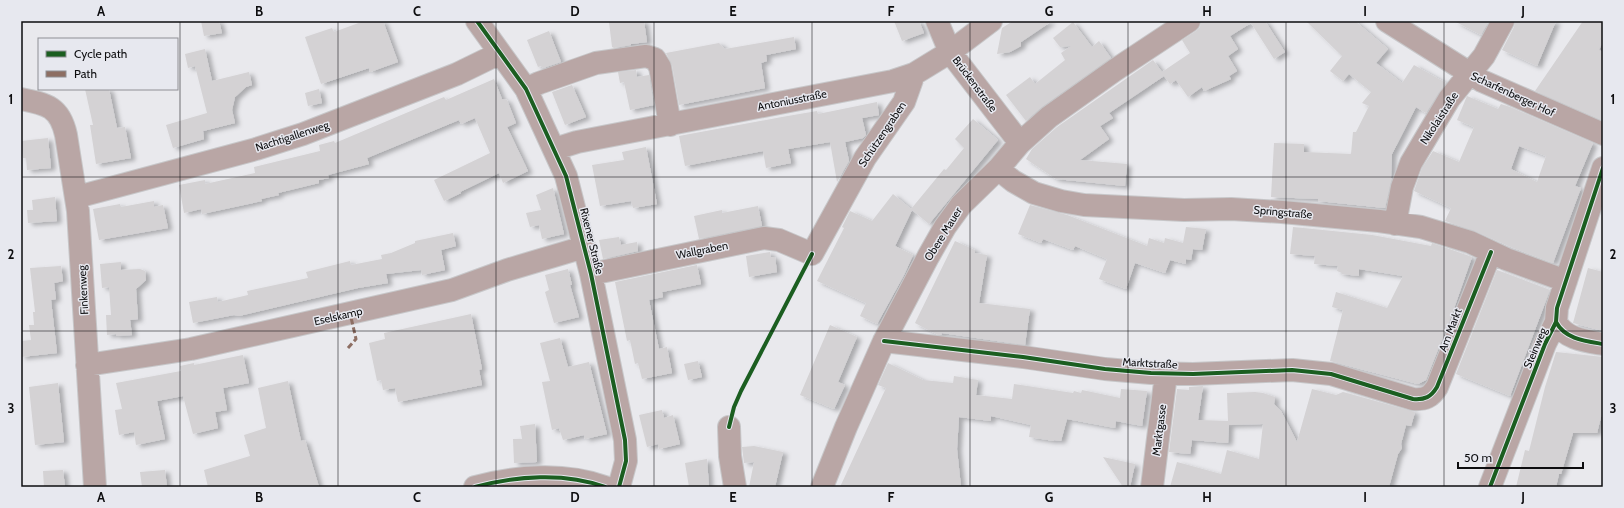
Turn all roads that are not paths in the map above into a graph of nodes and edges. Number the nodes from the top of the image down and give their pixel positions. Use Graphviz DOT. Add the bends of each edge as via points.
graph roads {
  1 [pos="476,21"];
  2 [pos="937,21"];
  3 [pos="991,21"];
  4 [pos="1189,21"];
  5 [pos="1387,21"];
  6 [pos="1502,21"];
  7 [pos="950,52"];
  8 [pos="500,53"];
  9 [pos="914,74"];
  10 [pos="1470,74"];
  11 [pos="526,89"];
  12 [pos="21,99"];
  13 [pos="670,124"];
  14 [pos="1603,134"];
  15 [pos="1020,143"];
  16 [pos="555,149"];
  17 [pos="1603,168"];
  18 [pos="998,169"];
  19 [pos="77,197"];
  20 [pos="1395,224"];
  21 [pos="584,247"];
  22 [pos="1491,252"];
  23 [pos="812,254"];
  24 [pos="591,274"];
  25 [pos="1566,281"];
  26 [pos="1556,322"];
  27 [pos="884,341"];
  28 [pos="1603,344"];
  29 [pos="87,366"];
  30 [pos="1166,374"];
  31 [pos="1412,399"];
  32 [pos="729,427"];
  33 [pos="95,487"];
  34 [pos="475,487"];
  35 [pos="605,487"];
  36 [pos="619,487"];
  37 [pos="734,487"];
  38 [pos="822,487"];
  39 [pos="1152,487"];
  40 [pos="1490,487"];
  1 -- 8 [label="street, Rixener Straße"];
  2 -- 7 [label="street, Brückenstraße"];
  3 -- 7 [label="street"];
  4 -- 15 [label="street, Obere Mauer" via="1049,117"];
  5 -- 10 [label="street, Scharfenberger Hof"];
  6 -- 10 [label="street, Nikolaistraße" via="1484,56"];
  7 -- 9 [label="street"];
  7 -- 15 [label="street, Brückenstraße"];
  8 -- 11 [label="street, Rixener Straße"];
  8 -- 19 [label="street, Nachtigallenweg" via="428,85 303,134"];
  9 -- 13 [label="street, Antoniusstraße" via="886,82"];
  9 -- 23 [label="street, Schützengraben" via="904,102 865,158"];
  10 -- 14 [label="street, Scharfenberger Hof"];
  10 -- 20 [label="street, Nikolaistraße" via="1428,133 1407,172"];
  11 -- 13 [label="street" via="596,63 646,56 655,59 660,67"];
  11 -- 16 [label="street, Rixener Straße"];
  12 -- 19 [label="street, Finkenweg" via="42,104 60,115 64,122"];
  13 -- 16 [label="street, Antoniusstraße" via="577,142"];
  15 -- 18 [label="street, Obere Mauer"];
  16 -- 21 [label="street, Rixener Straße" via="566,176"];
  17 -- 25 [label="street, Steinweg"];
  18 -- 20 [label="street, Springstraße" via="1013,182 1034,193 1084,205 1184,210 1244,209"];
  18 -- 27 [label="street, Obere Mauer" via="961,205 944,227"];
  19 -- 29 [label="street, Finkenweg"];
  20 -- 22 [label="street, Springstraße" via="1454,236"];
  21 -- 24 [label="street, Rixener Straße"];
  21 -- 29 [label="street, Eselskamp" via="452,290 191,349"];
  22 -- 25 [label="street, Springstraße"];
  22 -- 31 [label="street, Am Markt" via="1437,386 1433,393 1424,399"];
  23 -- 24 [label="street, Wallgraben" via="779,240 764,238"];
  24 -- 36 [label="street, Rixener Straße" via="625,440 625,469"];
  25 -- 26 [label="street, Steinweg" via="1557,308"];
  26 -- 28 [label="street" via="1569,336"];
  26 -- 40 [label="street, Steinweg" via="1545,344"];
  27 -- 30 [label="street, Marktstraße" via="1105,369"];
  27 -- 38 [label="street, Obere Mauer"];
  29 -- 33 [label="street, Finkenweg"];
  30 -- 31 [label="street, Marktstraße" via="1308,370 1330,374"];
  30 -- 39 [label="street, Marktgasse"];
  32 -- 37 [label="street"];
  34 -- 35 [label="street" via="518,479 556,478 580,479"];
}
